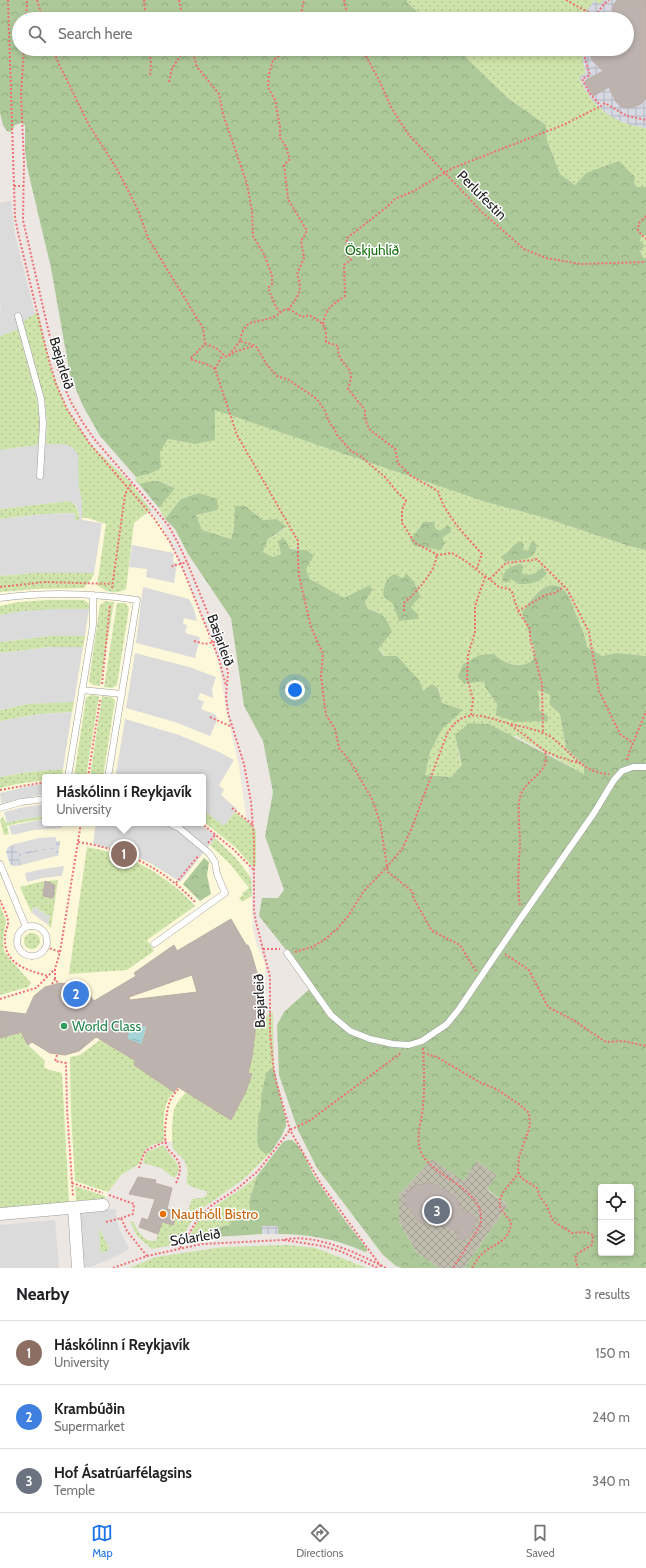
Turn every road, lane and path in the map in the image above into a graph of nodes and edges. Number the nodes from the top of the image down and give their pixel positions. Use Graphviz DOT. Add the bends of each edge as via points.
graph roads {
  1 [pos="8,0"];
  2 [pos="27,0"];
  3 [pos="37,0"];
  4 [pos="144,0"];
  5 [pos="179,0"];
  6 [pos="304,0"];
  7 [pos="344,0"];
  8 [pos="566,0"];
  9 [pos="609,0"];
  10 [pos="26,12"];
  11 [pos="41,12"];
  12 [pos="145,12"];
  13 [pos="182,12"];
  14 [pos="301,12"];
  15 [pos="347,12"];
  16 [pos="588,12"];
  17 [pos="598,12"];
  18 [pos="24,56"];
  19 [pos="56,56"];
  20 [pos="150,56"];
  21 [pos="180,56"];
  22 [pos="194,56"];
  23 [pos="279,56"];
  24 [pos="366,56"];
  25 [pos="585,56"];
  26 [pos="150,76"];
  27 [pos="169,82"];
  28 [pos="601,106"];
  29 [pos="646,120"];
  30 [pos="445,173"];
  31 [pos="14,186"];
  32 [pos="23,186"];
  33 [pos="646,216"];
  34 [pos="646,239"];
  35 [pos="646,262"];
  36 [pos="289,309"];
  37 [pos="280,312"];
  38 [pos="18,316"];
  39 [pos="323,324"];
  40 [pos="240,341"];
  41 [pos="205,344"];
  42 [pos="256,346"];
  43 [pos="223,354"];
  44 [pos="227,357"];
  45 [pos="215,369"];
  46 [pos="40,476"];
  47 [pos="132,483"];
  48 [pos="128,488"];
  49 [pos="435,553"];
  50 [pos="187,562"];
  51 [pos="181,564"];
  52 [pos="172,567"];
  53 [pos="476,570"];
  54 [pos="485,577"];
  55 [pos="490,579"];
  56 [pos="113,584"];
  57 [pos="565,586"];
  58 [pos="0,587"];
  59 [pos="93,595"];
  60 [pos="111,596"];
  61 [pos="0,598"];
  62 [pos="404,612"];
  63 [pos="518,612"];
  64 [pos="194,641"];
  65 [pos="219,641"];
  66 [pos="213,643"];
  67 [pos="227,687"];
  68 [pos="82,690"];
  69 [pos="101,691"];
  70 [pos="122,694"];
  71 [pos="646,711"];
  72 [pos="471,715"];
  73 [pos="210,717"];
  74 [pos="510,724"];
  75 [pos="232,727"];
  76 [pos="543,733"];
  77 [pos="633,743"];
  78 [pos="546,751"];
  79 [pos="582,764"];
  80 [pos="633,767"];
  81 [pos="646,767"];
  82 [pos="622,771"];
  83 [pos="68,774"];
  84 [pos="88,774"];
  85 [pos="109,774"];
  86 [pos="42,783"];
  87 [pos="0,790"];
  88 [pos="42,799"];
  89 [pos="0,808"];
  90 [pos="232,808"];
  91 [pos="253,825"];
  92 [pos="81,826"];
  93 [pos="175,826"];
  94 [pos="205,826"];
  95 [pos="216,834"];
  96 [pos="78,842"];
  97 [pos="204,848"];
  98 [pos="0,864"];
  99 [pos="387,867"];
  100 [pos="254,870"];
  101 [pos="176,883"];
  102 [pos="0,900"];
  103 [pos="196,903"];
  104 [pos="525,912"];
  105 [pos="26,927"];
  106 [pos="154,944"];
  107 [pos="46,947"];
  108 [pos="263,948"];
  109 [pos="60,952"];
  110 [pos="287,953"];
  111 [pos="504,954"];
  112 [pos="488,966"];
  113 [pos="55,969"];
  114 [pos="48,976"];
  115 [pos="55,979"];
  116 [pos="58,983"];
  117 [pos="52,984"];
  118 [pos="0,999"];
  119 [pos="422,1041"];
  120 [pos="415,1043"];
  121 [pos="646,1046"];
  122 [pos="423,1053"];
  123 [pos="57,1055"];
  124 [pos="179,1088"];
  125 [pos="290,1130"];
  126 [pos="166,1141"];
  127 [pos="139,1168"];
  128 [pos="519,1172"];
  129 [pos="176,1183"];
  130 [pos="103,1205"];
  131 [pos="74,1208"];
  132 [pos="0,1214"];
  133 [pos="106,1222"];
  134 [pos="283,1240"];
  135 [pos="180,1248"];
  136 [pos="147,1256"];
  137 [pos="380,1265"];
  138 [pos="78,1268"];
  139 [pos="113,1268"];
  140 [pos="378,1268"];
  141 [pos="382,1268"];
  142 [pos="386,1268"];
  143 [pos="453,1268"];
  144 [pos="472,1268"];
  145 [pos="578,1268"];
  1 -- 31 [label="path, Bæjarleið"];
  2 -- 10 [label="path"];
  3 -- 11 [label="path"];
  4 -- 12 [label="path"];
  5 -- 13 [label="path"];
  6 -- 14 [label="path"];
  7 -- 15 [label="path"];
  8 -- 16 [label="path"];
  9 -- 17 [label="path"];
  18 -- 32 [label="path, Bæjarleið"];
  19 -- 41 [label="path" via="89,124 117,168 138,210 148,238 203,328"];
  20 -- 26 [label="path"];
  21 -- 27 [label="path" via="172,68"];
  22 -- 37 [label="path" via="197,67 219,94 223,114 247,184 253,236 264,254 272,276 272,284 268,288"];
  23 -- 36 [label="path" via="273,60 268,87 275,100 280,138 290,159 284,165 288,198 307,231 301,241 304,258 297,274 301,286"];
  24 -- 30 [label="path, Perlufestin" via="391,107 408,134"];
  25 -- 28 [label="path" via="590,75 582,79 590,94"];
  28 -- 29 [label="path" via="605,103 626,116"];
  28 -- 30 [label="path"];
  30 -- 35 [label="path, Perlufestin" via="483,213 524,249 546,258 581,264"];
  30 -- 39 [label="path" via="395,199 347,238 346,251 351,260 344,265 345,296 326,311"];
  31 -- 32 [label="path"];
  31 -- 48 [label="path, Bæjarleið" via="15,218 19,237 56,384 67,409 90,444"];
  32 -- 47 [label="path, Bæjarleið" via="24,230 60,377 71,402 95,440"];
  33 -- 34 [label="path" via="639,222 638,231"];
  36 -- 37 [label="path"];
  36 -- 39 [label="path" via="302,317 309,315"];
  37 -- 40 [label="path" via="276,316 251,322 242,331"];
  38 -- 46 [label="lane" via="41,399 44,423"];
  39 -- 53 [label="path" via="327,331 326,342 338,346 340,358 348,367 352,378 348,389 365,410 365,418 370,429 395,449 398,464 411,476 438,491 442,504 482,554"];
  40 -- 42 [label="path"];
  40 -- 44 [label="path"];
  41 -- 43 [label="path"];
  41 -- 45 [label="path" via="190,359"];
  42 -- 44 [label="path" via="234,352"];
  42 -- 49 [label="path" via="277,376 288,380 317,399 337,435 351,451 385,477 406,500 402,510 402,524 415,543"];
  43 -- 44 [label="path"];
  43 -- 45 [label="path"];
  45 -- 99 [label="path" via="237,435 298,541 299,576 311,628 323,654 321,676 326,715 335,729 339,748 350,761 372,799 380,822"];
  47 -- 48 [label="path"];
  47 -- 50 [label="path, Bæjarleið" via="168,525"];
  48 -- 51 [label="path, Bæjarleið" via="159,525"];
  48 -- 56 [label="path"];
  49 -- 53 [label="path" via="452,553"];
  49 -- 62 [label="path" via="435,563 414,595 404,603"];
  50 -- 51 [label="path"];
  50 -- 65 [label="path, Bæjarleið"];
  51 -- 52 [label="path"];
  51 -- 66 [label="path, Bæjarleið"];
  53 -- 54 [label="path"];
  54 -- 55 [label="path"];
  54 -- 72 [label="path" via="474,606 475,632 468,655 467,678 473,699"];
  55 -- 57 [label="path" via="506,563 537,558"];
  55 -- 63 [label="path" via="499,587 512,592"];
  56 -- 58 [label="path" via="45,582"];
  56 -- 60 [label="path"];
  57 -- 63 [label="path"];
  57 -- 77 [label="path" via="589,632 599,692 620,734"];
  59 -- 60 [label="lane"];
  59 -- 61 [label="lane" via="47,594"];
  59 -- 68 [label="lane" via="93,625"];
  60 -- 69 [label="path"];
  60 -- 70 [label="lane" via="136,600"];
  63 -- 76 [label="path" via="530,629 542,684"];
  64 -- 66 [label="path"];
  65 -- 66 [label="path"];
  65 -- 67 [label="path, Bæjarleið" via="227,665"];
  66 -- 67 [label="path, Bæjarleið"];
  67 -- 75 [label="path, Bæjarleið" via="226,705"];
  68 -- 69 [label="lane"];
  68 -- 83 [label="lane"];
  69 -- 70 [label="lane"];
  69 -- 84 [label="path"];
  70 -- 85 [label="lane"];
  71 -- 77 [label="path"];
  72 -- 74 [label="path" via="482,715"];
  72 -- 99 [label="path" via="451,727 411,830 402,849"];
  73 -- 75 [label="path"];
  74 -- 76 [label="path" via="534,728"];
  74 -- 78 [label="path"];
  75 -- 91 [label="path, Bæjarleið" via="244,764"];
  76 -- 79 [label="path"];
  77 -- 80 [label="path" via="627,760"];
  78 -- 79 [label="path" via="567,761"];
  78 -- 104 [label="path" via="544,768 524,788 519,804 518,889 520,905"];
  79 -- 82 [label="path" via="599,773"];
  80 -- 81 [label="lane"];
  80 -- 82 [label="lane"];
  82 -- 104 [label="lane"];
  86 -- 87 [label="path"];
  88 -- 89 [label="lane"];
  90 -- 91 [label="path"];
  91 -- 100 [label="path, Bæjarleið"];
  92 -- 96 [label="path"];
  93 -- 97 [label="lane"];
  94 -- 95 [label="path"];
  95 -- 97 [label="path"];
  95 -- 100 [label="path"];
  96 -- 101 [label="path" via="106,847 133,857"];
  96 -- 109 [label="path"];
  97 -- 101 [label="path"];
  97 -- 106 [label="lane" via="215,862 225,894"];
  98 -- 105 [label="lane"];
  99 -- 110 [label="path" via="363,892 349,915 324,940 312,948"];
  99 -- 112 [label="path" via="388,872 412,891 432,931 460,945 478,974"];
  100 -- 108 [label="path, Bæjarleið" via="256,922"];
  101 -- 103 [label="path"];
  102 -- 114 [label="path" via="9,922 5,942 9,955 17,965"];
  104 -- 112 [label="lane"];
  105 -- 107 [label="lane" via="36,926 44,932"];
  105 -- 107 [label="lane" via="18,935 17,940 24,953 34,956"];
  107 -- 109 [label="path"];
  108 -- 110 [label="path" via="277,948"];
  108 -- 125 [label="path, Bæjarleið" via="270,977 272,1052 276,1082"];
  109 -- 113 [label="path"];
  110 -- 120 [label="lane" via="331,1015 350,1031 383,1043"];
  111 -- 121 [label="path" via="529,970 548,1007 606,1042 623,1041"];
  112 -- 119 [label="lane" via="447,1024"];
  113 -- 114 [label="path"];
  113 -- 115 [label="path"];
  114 -- 118 [label="path" via="36,988"];
  115 -- 116 [label="path"];
  115 -- 117 [label="path"];
  119 -- 120 [label="lane"];
  119 -- 122 [label="path"];
  120 -- 125 [label="path" via="309,1121"];
  122 -- 128 [label="path" via="437,1057 498,1090 529,1113 530,1126 519,1157"];
  122 -- 143 [label="path" via="423,1106 419,1129 422,1154 472,1197 482,1222"];
  123 -- 131 [label="path" via="55,1061 66,1063"];
  124 -- 126 [label="path" via="170,1099 167,1111"];
  125 -- 135 [label="path" via="258,1171 199,1217"];
  125 -- 137 [label="path, Bæjarleið" via="321,1184"];
  126 -- 127 [label="path" via="147,1150"];
  126 -- 129 [label="path" via="168,1149 177,1158 180,1167"];
  128 -- 144 [label="path" via="501,1196 500,1207 511,1222 510,1228 501,1242 484,1252"];
  128 -- 145 [label="path" via="521,1178 537,1188 553,1221 572,1233 586,1232 593,1235 592,1245 578,1253 575,1258"];
  130 -- 131 [label="street"];
  131 -- 132 [label="street"];
  131 -- 138 [label="street"];
  133 -- 136 [label="path" via="121,1218 126,1231"];
  134 -- 135 [label="path, Sólarleið" via="228,1242"];
  134 -- 137 [label="path, Sólarleið" via="302,1239 335,1245"];
  134 -- 140 [label="path, Sólarleið" via="340,1251"];
  135 -- 136 [label="path, Sólarleið"];
  136 -- 139 [label="path, Sólarleið"];
  137 -- 141 [label="path, Bæjarleið"];
  137 -- 142 [label="path, Sólarleið"];
}
